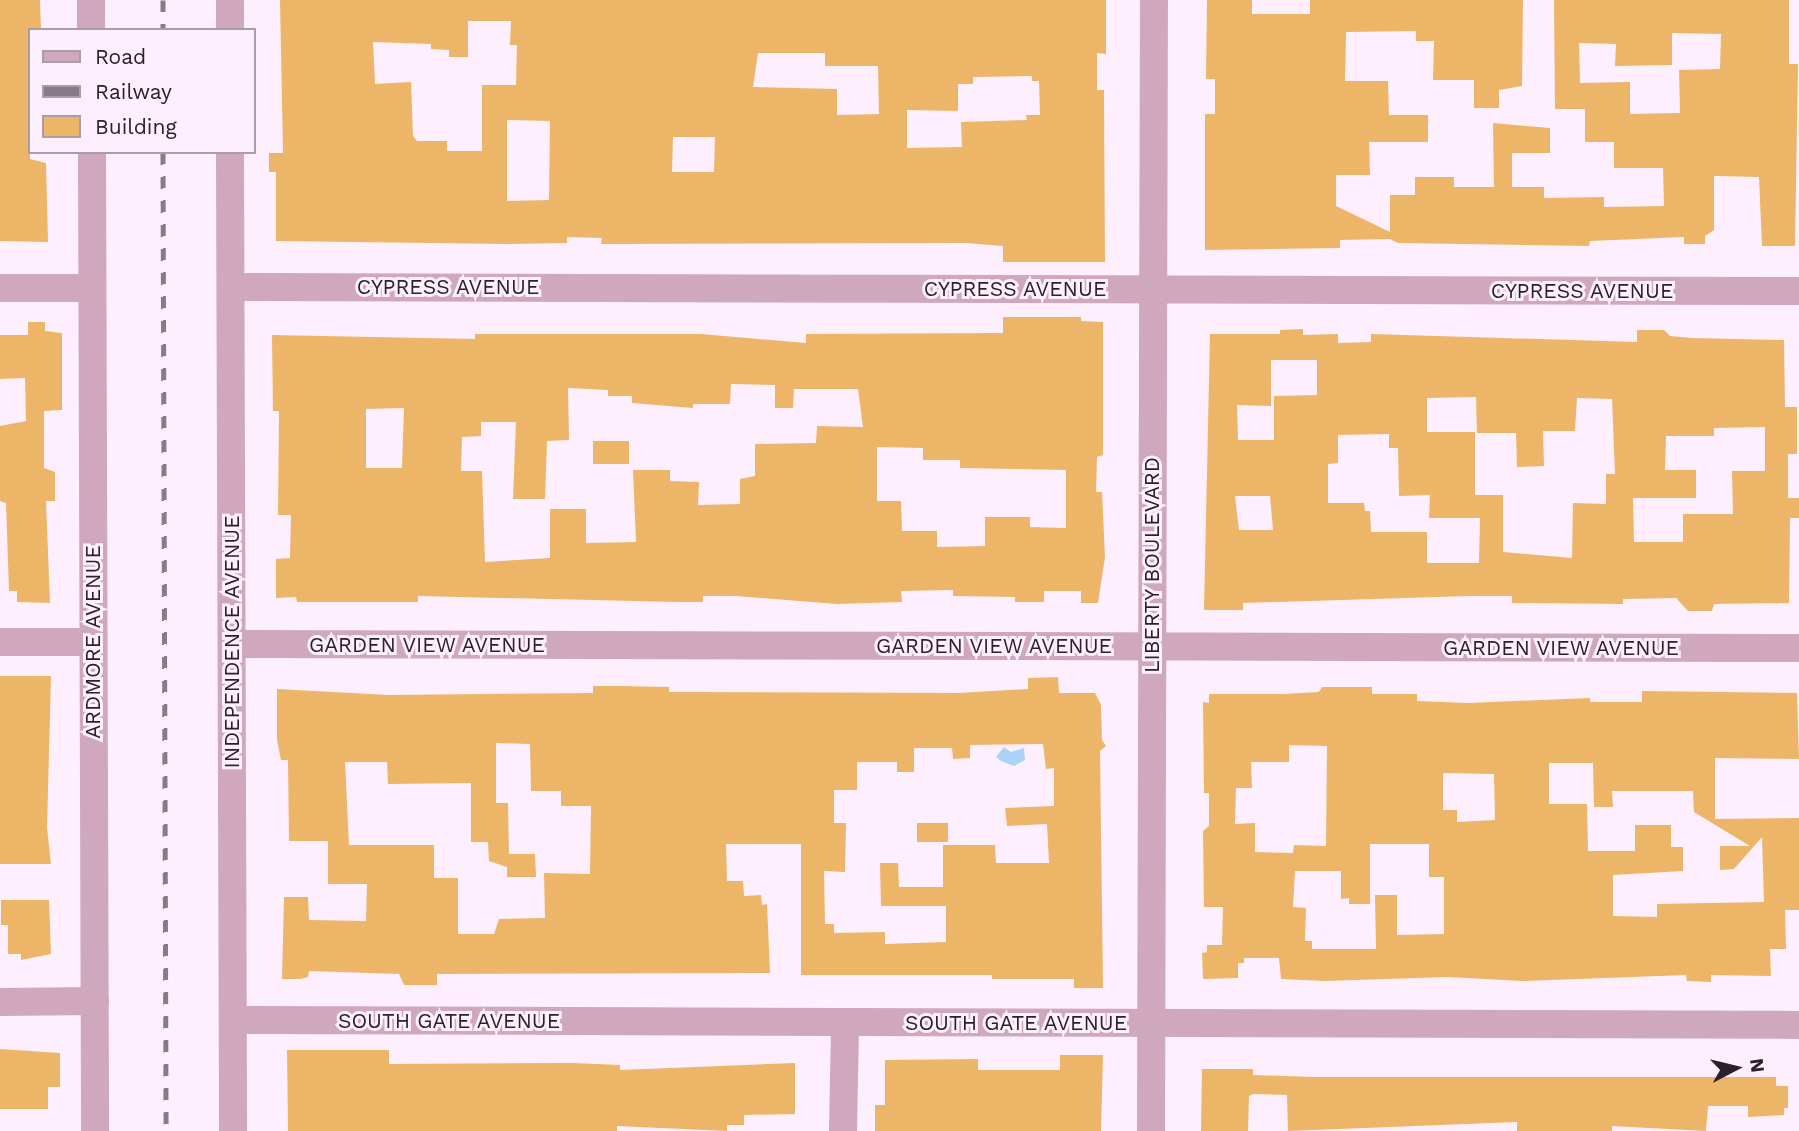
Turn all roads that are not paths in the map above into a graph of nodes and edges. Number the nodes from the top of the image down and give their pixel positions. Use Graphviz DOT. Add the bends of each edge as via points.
graph roads {
  1 [pos="91,0"];
  2 [pos="230,0"];
  3 [pos="1154,0"];
  4 [pos="91,28"];
  5 [pos="230,28"];
  6 [pos="92,154"];
  7 [pos="230,154"];
  8 [pos="231,286"];
  9 [pos="0,288"];
  10 [pos="92,288"];
  11 [pos="1153,289"];
  12 [pos="1799,291"];
  13 [pos="0,642"];
  14 [pos="93,642"];
  15 [pos="232,644"];
  16 [pos="1151,647"];
  17 [pos="1799,648"];
  18 [pos="94,1001"];
  19 [pos="0,1002"];
  20 [pos="233,1020"];
  21 [pos="845,1022"];
  22 [pos="1152,1023"];
  23 [pos="1799,1025"];
  24 [pos="95,1131"];
  25 [pos="233,1131"];
  26 [pos="843,1131"];
  27 [pos="1151,1131"];
  1 -- 4 [label="street"];
  2 -- 5 [label="street"];
  3 -- 11 [label="street, LIBERTY BOULEVARD"];
  6 -- 10 [label="street, ARDMORE AVENUE"];
  7 -- 8 [label="street, INDEPENDENCE AVENUE"];
  8 -- 11 [label="street, CYPRESS AVENUE"];
  8 -- 15 [label="street, INDEPENDENCE AVENUE"];
  9 -- 10 [label="street"];
  10 -- 14 [label="street, ARDMORE AVENUE"];
  11 -- 12 [label="street, CYPRESS AVENUE"];
  11 -- 16 [label="street, LIBERTY BOULEVARD"];
  13 -- 14 [label="street"];
  14 -- 18 [label="street, ARDMORE AVENUE"];
  15 -- 16 [label="street, GARDEN VIEW AVENUE"];
  15 -- 20 [label="street, INDEPENDENCE AVENUE"];
  16 -- 17 [label="street, GARDEN VIEW AVENUE"];
  16 -- 22 [label="street, LIBERTY BOULEVARD"];
  18 -- 19 [label="street"];
  18 -- 24 [label="street, ARDMORE AVENUE"];
  20 -- 21 [label="street, SOUTH GATE AVENUE"];
  20 -- 25 [label="street, INDEPENDENCE AVENUE"];
  21 -- 22 [label="street, SOUTH GATE AVENUE"];
  21 -- 26 [label="street"];
  22 -- 23 [label="street, SOUTH GATE AVENUE"];
  22 -- 27 [label="street, LIBERTY BOULEVARD"];
}
